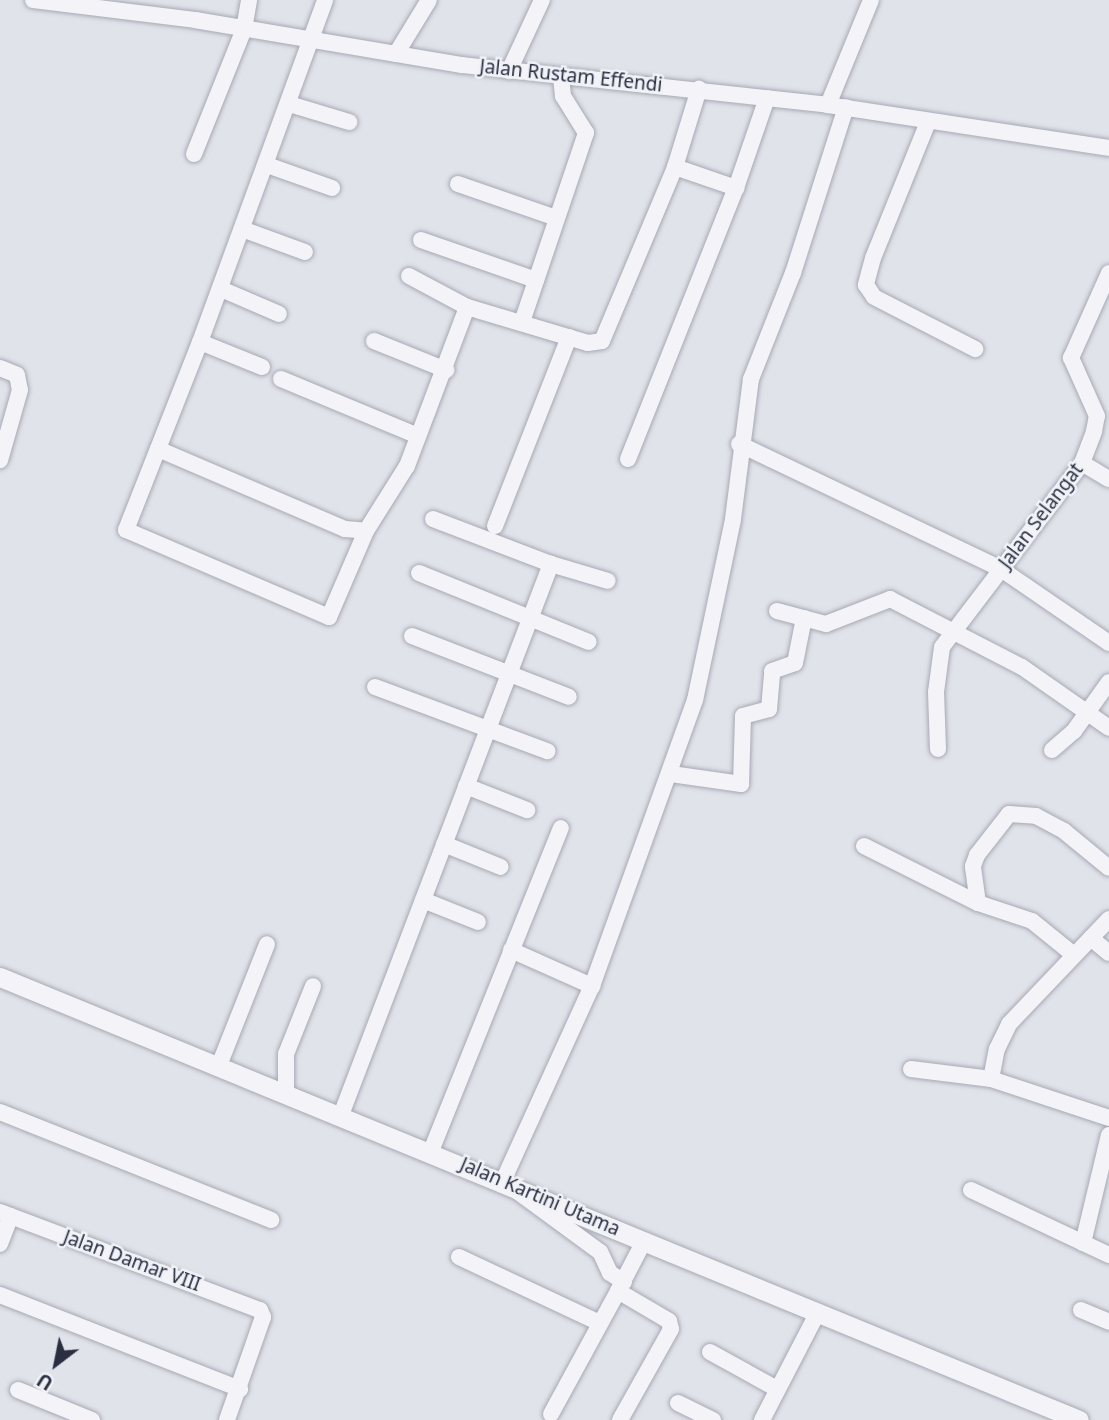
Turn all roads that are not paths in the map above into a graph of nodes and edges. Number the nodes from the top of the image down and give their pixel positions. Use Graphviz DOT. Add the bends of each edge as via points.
graph roads {
  1 [pos="33,0"];
  2 [pos="250,0"];
  3 [pos="325,0"];
  4 [pos="429,0"];
  5 [pos="542,0"];
  6 [pos="871,0"];
  7 [pos="101,3"];
  8 [pos="244,29"];
  9 [pos="313,41"];
  10 [pos="396,54"];
  11 [pos="509,71"];
  12 [pos="561,76"];
  13 [pos="699,89"];
  14 [pos="767,98"];
  15 [pos="289,104"];
  16 [pos="828,104"];
  17 [pos="846,107"];
  18 [pos="349,122"];
  19 [pos="928,122"];
  20 [pos="1108,145"];
  21 [pos="194,154"];
  22 [pos="267,165"];
  23 [pos="675,167"];
  24 [pos="458,184"];
  25 [pos="332,188"];
  26 [pos="736,188"];
  27 [pos="556,218"];
  28 [pos="242,229"];
  29 [pos="421,240"];
  30 [pos="304,252"];
  31 [pos="1109,273"];
  32 [pos="409,276"];
  33 [pos="536,279"];
  34 [pos="221,289"];
  35 [pos="467,307"];
  36 [pos="279,314"];
  37 [pos="522,322"];
  38 [pos="569,337"];
  39 [pos="374,341"];
  40 [pos="200,342"];
  41 [pos="975,349"];
  42 [pos="262,367"];
  43 [pos="0,368"];
  44 [pos="446,370"];
  45 [pos="281,379"];
  46 [pos="418,436"];
  47 [pos="739,444"];
  48 [pos="158,450"];
  49 [pos="628,458"];
  50 [pos="0,460"];
  51 [pos="1082,463"];
  52 [pos="1109,479"];
  53 [pos="433,519"];
  54 [pos="495,526"];
  55 [pos="366,531"];
  56 [pos="551,564"];
  57 [pos="1001,569"];
  58 [pos="419,573"];
  59 [pos="608,581"];
  60 [pos="777,611"];
  61 [pos="531,617"];
  62 [pos="804,618"];
  63 [pos="950,633"];
  64 [pos="412,636"];
  65 [pos="589,642"];
  66 [pos="1109,643"];
  67 [pos="509,673"];
  68 [pos="1109,682"];
  69 [pos="375,687"];
  70 [pos="569,697"];
  71 [pos="1087,713"];
  72 [pos="1109,728"];
  73 [pos="488,729"];
  74 [pos="938,749"];
  75 [pos="547,751"];
  76 [pos="1052,751"];
  77 [pos="671,774"];
  78 [pos="466,786"];
  79 [pos="527,810"];
  80 [pos="561,828"];
  81 [pos="444,844"];
  82 [pos="864,846"];
  83 [pos="501,867"];
  84 [pos="1109,868"];
  85 [pos="422,901"];
  86 [pos="978,903"];
  87 [pos="1109,919"];
  88 [pos="478,922"];
  89 [pos="1091,938"];
  90 [pos="268,944"];
  91 [pos="511,950"];
  92 [pos="1109,953"];
  93 [pos="1074,955"];
  94 [pos="0,977"];
  95 [pos="313,986"];
  96 [pos="592,986"];
  97 [pos="218,1068"];
  98 [pos="911,1069"];
  99 [pos="991,1079"];
  100 [pos="286,1093"];
  101 [pos="0,1112"];
  102 [pos="341,1115"];
  103 [pos="1109,1118"];
  104 [pos="1109,1135"];
  105 [pos="431,1151"];
  106 [pos="503,1181"];
  107 [pos="971,1190"];
  108 [pos="6,1214"];
  109 [pos="271,1220"];
  110 [pos="644,1241"];
  111 [pos="1083,1243"];
  112 [pos="0,1244"];
  113 [pos="1109,1255"];
  114 [pos="459,1257"];
  115 [pos="621,1287"];
  116 [pos="0,1295"];
  117 [pos="1081,1310"];
  118 [pos="818,1312"];
  119 [pos="598,1322"];
  120 [pos="1109,1322"];
  121 [pos="710,1352"];
  122 [pos="240,1389"];
  123 [pos="777,1389"];
  124 [pos="18,1390"];
  125 [pos="678,1403"];
  126 [pos="551,1414"];
  127 [pos="92,1420"];
  128 [pos="227,1420"];
  129 [pos="620,1420"];
  130 [pos="713,1420"];
  131 [pos="762,1420"];
  132 [pos="1079,1420"];
  1 -- 7 [label="street, Jalan Rustam Effendi"];
  2 -- 8 [label="street"];
  3 -- 9 [label="street"];
  4 -- 10 [label="street"];
  5 -- 11 [label="street"];
  6 -- 16 [label="street"];
  7 -- 8 [label="street, Jalan Rustam Effendi"];
  8 -- 9 [label="street, Jalan Rustam Effendi"];
  8 -- 21 [label="street"];
  9 -- 10 [label="street, Jalan Rustam Effendi"];
  9 -- 15 [label="street"];
  10 -- 11 [label="street, Jalan Rustam Effendi"];
  11 -- 12 [label="street, Jalan Rustam Effendi"];
  12 -- 13 [label="street, Jalan Rustam Effendi"];
  12 -- 27 [label="street" via="563,96 586,133"];
  13 -- 14 [label="street, Jalan Rustam Effendi"];
  13 -- 23 [label="street"];
  14 -- 16 [label="street, Jalan Rustam Effendi"];
  14 -- 26 [label="street"];
  15 -- 18 [label="street"];
  15 -- 22 [label="street"];
  16 -- 17 [label="street, Jalan Rustam Effendi"];
  17 -- 19 [label="street, Jalan Rustam Effendi"];
  17 -- 47 [label="street" via="793,273 751,379"];
  19 -- 20 [label="street, Jalan Rustam Effendi"];
  19 -- 41 [label="street" via="866,285 874,297"];
  22 -- 25 [label="street"];
  22 -- 28 [label="street"];
  23 -- 26 [label="street"];
  23 -- 38 [label="street" via="602,341 588,343"];
  24 -- 27 [label="street"];
  26 -- 49 [label="street"];
  27 -- 33 [label="street"];
  28 -- 30 [label="street"];
  28 -- 34 [label="street"];
  29 -- 33 [label="street"];
  31 -- 51 [label="street, Jalan Selangat" via="1071,358 1097,415"];
  32 -- 35 [label="street"];
  33 -- 37 [label="street"];
  34 -- 36 [label="street"];
  34 -- 40 [label="street"];
  35 -- 37 [label="street"];
  35 -- 44 [label="street"];
  37 -- 38 [label="street"];
  38 -- 54 [label="street"];
  39 -- 44 [label="street"];
  40 -- 42 [label="street"];
  40 -- 48 [label="street"];
  43 -- 50 [label="street" via="17,375 20,390"];
  44 -- 46 [label="street"];
  45 -- 46 [label="street"];
  46 -- 55 [label="street" via="396,488"];
  47 -- 57 [label="street"];
  47 -- 77 [label="street" via="733,519 695,700"];
  48 -- 55 [label="street" via="345,529"];
  48 -- 55 [label="street" via="125,530 329,617"];
  51 -- 52 [label="street"];
  51 -- 57 [label="street, Jalan Selangat"];
  53 -- 56 [label="street"];
  56 -- 59 [label="street"];
  56 -- 61 [label="street"];
  57 -- 63 [label="street, Jalan Selangat"];
  57 -- 66 [label="street"];
  58 -- 61 [label="street"];
  60 -- 62 [label="street"];
  61 -- 65 [label="street"];
  61 -- 67 [label="street"];
  62 -- 63 [label="street" via="832,624 884,598"];
  62 -- 77 [label="street" via="795,663 772,671 769,709 743,716 741,784"];
  63 -- 71 [label="street" via="1022,667"];
  63 -- 74 [label="street" via="942,647 936,692"];
  64 -- 67 [label="street"];
  67 -- 70 [label="street"];
  67 -- 73 [label="street"];
  68 -- 71 [label="street"];
  69 -- 73 [label="street"];
  71 -- 72 [label="street"];
  71 -- 76 [label="street"];
  73 -- 75 [label="street"];
  73 -- 78 [label="street"];
  77 -- 96 [label="street" via="651,814"];
  78 -- 79 [label="street"];
  78 -- 81 [label="street"];
  80 -- 91 [label="street"];
  81 -- 83 [label="street"];
  81 -- 85 [label="street"];
  82 -- 86 [label="street"];
  84 -- 86 [label="street" via="1064,831 1036,816 1009,814 973,866"];
  85 -- 88 [label="street"];
  85 -- 102 [label="street"];
  86 -- 93 [label="street" via="1032,921"];
  87 -- 89 [label="street"];
  89 -- 92 [label="street"];
  89 -- 93 [label="street"];
  90 -- 97 [label="street"];
  91 -- 96 [label="street"];
  91 -- 105 [label="street"];
  93 -- 99 [label="street" via="1009,1024 997,1049"];
  94 -- 97 [label="street, Jalan Kartini Utama"];
  95 -- 100 [label="street" via="286,1054"];
  96 -- 106 [label="street"];
  97 -- 100 [label="street, Jalan Kartini Utama"];
  98 -- 99 [label="street"];
  99 -- 103 [label="street"];
  100 -- 102 [label="street, Jalan Kartini Utama"];
  101 -- 109 [label="street"];
  102 -- 105 [label="street, Jalan Kartini Utama"];
  104 -- 111 [label="street"];
  105 -- 106 [label="street, Jalan Kartini Utama"];
  106 -- 110 [label="street, Jalan Kartini Utama"];
  106 -- 115 [label="street" via="600,1252"];
  107 -- 111 [label="street"];
  108 -- 112 [label="street"];
  108 -- 122 [label="street, Jalan Damar VIII" via="252,1306 263,1317"];
  110 -- 115 [label="street"];
  110 -- 118 [label="street, Jalan Kartini Utama"];
  111 -- 113 [label="street"];
  114 -- 119 [label="street"];
  115 -- 119 [label="street"];
  115 -- 129 [label="street" via="672,1325"];
  116 -- 122 [label="street"];
  117 -- 120 [label="street"];
  118 -- 123 [label="street"];
  118 -- 132 [label="street, Jalan Kartini Utama"];
  119 -- 126 [label="street"];
  121 -- 123 [label="street"];
  122 -- 128 [label="street"];
  123 -- 131 [label="street"];
  124 -- 127 [label="street"];
  125 -- 130 [label="street"];
}
